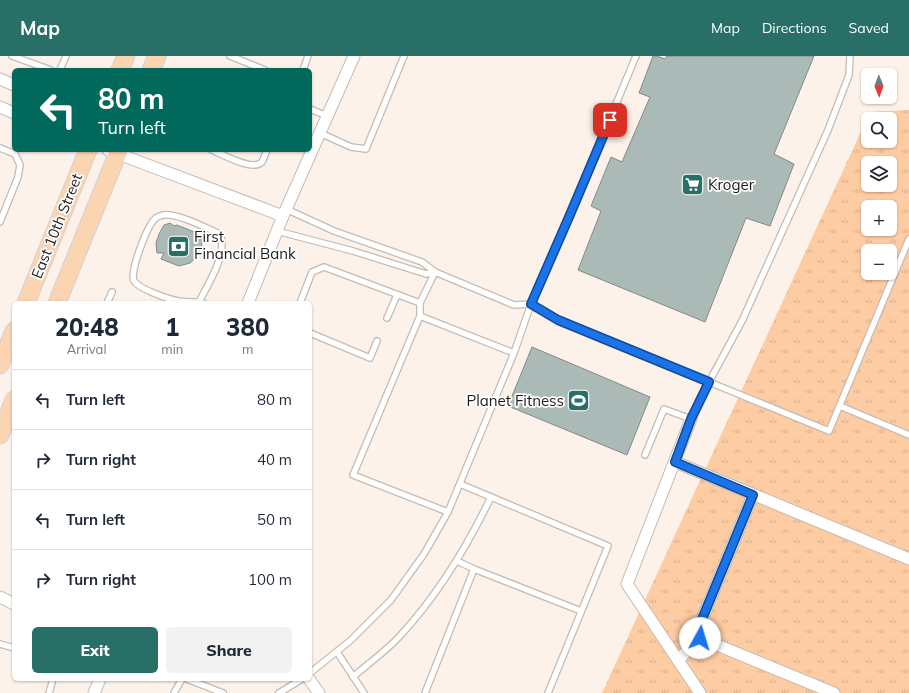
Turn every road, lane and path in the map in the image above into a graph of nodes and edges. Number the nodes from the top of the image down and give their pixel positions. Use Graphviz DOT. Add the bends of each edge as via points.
graph roads {
  1 [pos="12,56"];
  2 [pos="66,56"];
  3 [pos="126,56"];
  4 [pos="157,56"];
  5 [pos="230,56"];
  6 [pos="308,56"];
  7 [pos="354,56"];
  8 [pos="404,56"];
  9 [pos="636,56"];
  10 [pos="850,56"];
  11 [pos="45,68"];
  12 [pos="61,68"];
  13 [pos="121,68"];
  14 [pos="152,68"];
  15 [pos="260,68"];
  16 [pos="304,68"];
  17 [pos="0,78"];
  18 [pos="12,84"];
  19 [pos="0,107"];
  20 [pos="312,110"];
  21 [pos="12,111"];
  22 [pos="327,116"];
  23 [pos="320,133"];
  24 [pos="0,148"];
  25 [pos="312,151"];
  26 [pos="87,152"];
  27 [pos="115,152"];
  28 [pos="118,152"];
  29 [pos="217,152"];
  30 [pos="266,152"];
  31 [pos="311,152"];
  32 [pos="284,213"];
  33 [pos="0,222"];
  34 [pos="277,231"];
  35 [pos="909,239"];
  36 [pos="435,272"];
  37 [pos="112,292"];
  38 [pos="397,295"];
  39 [pos="27,301"];
  40 [pos="58,301"];
  41 [pos="108,301"];
  42 [pos="176,301"];
  43 [pos="201,301"];
  44 [pos="249,301"];
  45 [pos="301,301"];
  46 [pos="420,303"];
  47 [pos="531,304"];
  48 [pos="420,316"];
  49 [pos="387,318"];
  50 [pos="312,333"];
  51 [pos="12,336"];
  52 [pos="377,341"];
  53 [pos="514,353"];
  54 [pos="0,365"];
  55 [pos="709,382"];
  56 [pos="12,405"];
  57 [pos="840,406"];
  58 [pos="691,419"];
  59 [pos="0,435"];
  60 [pos="909,435"];
  61 [pos="644,455"];
  62 [pos="675,462"];
  63 [pos="460,484"];
  64 [pos="753,495"];
  65 [pos="491,497"];
  66 [pos="448,512"];
  67 [pos="909,559"];
  68 [pos="457,562"];
  69 [pos="474,569"];
  70 [pos="0,597"];
  71 [pos="12,603"];
  72 [pos="581,611"];
  73 [pos="700,638"];
  74 [pos="0,644"];
  75 [pos="12,647"];
  76 [pos="337,652"];
  77 [pos="678,660"];
  78 [pos="312,671"];
  79 [pos="353,676"];
  80 [pos="52,681"];
  81 [pos="99,681"];
  82 [pos="181,681"];
  83 [pos="192,681"];
  84 [pos="299,681"];
  85 [pos="310,681"];
  86 [pos="49,693"];
  87 [pos="94,693"];
  88 [pos="174,693"];
  89 [pos="223,693"];
  90 [pos="279,693"];
  91 [pos="319,693"];
  92 [pos="364,693"];
  93 [pos="425,693"];
  94 [pos="548,693"];
  95 [pos="700,693"];
  96 [pos="834,693"];
  1 -- 11 [label="lane"];
  2 -- 12 [label="lane"];
  3 -- 13 [label="main road"];
  4 -- 14 [label="main road"];
  5 -- 15 [label="lane"];
  6 -- 16 [label="lane"];
  7 -- 22 [label="street"];
  8 -- 23 [label="lane" via="366,149 351,147"];
  9 -- 47 [label="lane"];
  10 -- 55 [label="lane" via="849,75 828,130 742,321"];
  17 -- 18 [label="street"];
  19 -- 21 [label="street"];
  20 -- 22 [label="lane"];
  22 -- 23 [label="street"];
  23 -- 25 [label="street"];
  24 -- 33 [label="lane" via="15,154 20,164 18,177"];
  26 -- 39 [label="main road, East 10th Street"];
  27 -- 40 [label="main road, East 10th Street"];
  28 -- 32 [label="street"];
  29 -- 30 [label="lane" via="253,166 262,161"];
  31 -- 32 [label="street"];
  32 -- 34 [label="street"];
  32 -- 36 [label="lane" via="422,262"];
  34 -- 36 [label="lane" via="426,274"];
  34 -- 44 [label="street"];
  35 -- 57 [label="lane"];
  36 -- 46 [label="lane"];
  36 -- 47 [label="lane" via="514,305"];
  37 -- 41 [label="lane"];
  38 -- 45 [label="lane" via="324,268 312,272"];
  38 -- 46 [label="lane"];
  38 -- 49 [label="lane"];
  42 -- 43 [label="lane" via="147,290 135,283 132,278 149,226 155,218 164,215 177,216 220,234 223,241 221,256"];
  46 -- 48 [label="lane"];
  47 -- 53 [label="lane"];
  47 -- 55 [label="lane" via="558,320"];
  48 -- 53 [label="lane"];
  48 -- 66 [label="lane" via="353,475"];
  50 -- 52 [label="lane" via="370,358"];
  51 -- 54 [label="main road"];
  53 -- 63 [label="lane"];
  55 -- 57 [label="lane" via="829,431"];
  55 -- 58 [label="lane"];
  56 -- 59 [label="main road"];
  57 -- 60 [label="lane"];
  58 -- 61 [label="lane" via="664,410"];
  58 -- 62 [label="street"];
  62 -- 64 [label="street"];
  62 -- 77 [label="street" via="627,584"];
  63 -- 65 [label="lane"];
  63 -- 66 [label="lane"];
  64 -- 67 [label="street"];
  64 -- 73 [label="street" via="698,629"];
  65 -- 68 [label="lane"];
  65 -- 72 [label="lane" via="608,546"];
  66 -- 76 [label="lane" via="424,554 391,600"];
  68 -- 69 [label="lane"];
  68 -- 79 [label="lane" via="438,590 399,637"];
  69 -- 72 [label="lane"];
  69 -- 93 [label="lane"];
  70 -- 71 [label="street"];
  72 -- 94 [label="lane"];
  73 -- 77 [label="street"];
  73 -- 96 [label="street"];
  74 -- 75 [label="lane"];
  76 -- 78 [label="lane"];
  76 -- 79 [label="lane"];
  77 -- 95 [label="street"];
  79 -- 92 [label="lane"];
  80 -- 86 [label="lane"];
  81 -- 87 [label="street"];
  82 -- 88 [label="lane"];
  83 -- 89 [label="lane"];
  84 -- 90 [label="lane"];
  85 -- 91 [label="street"];
}
